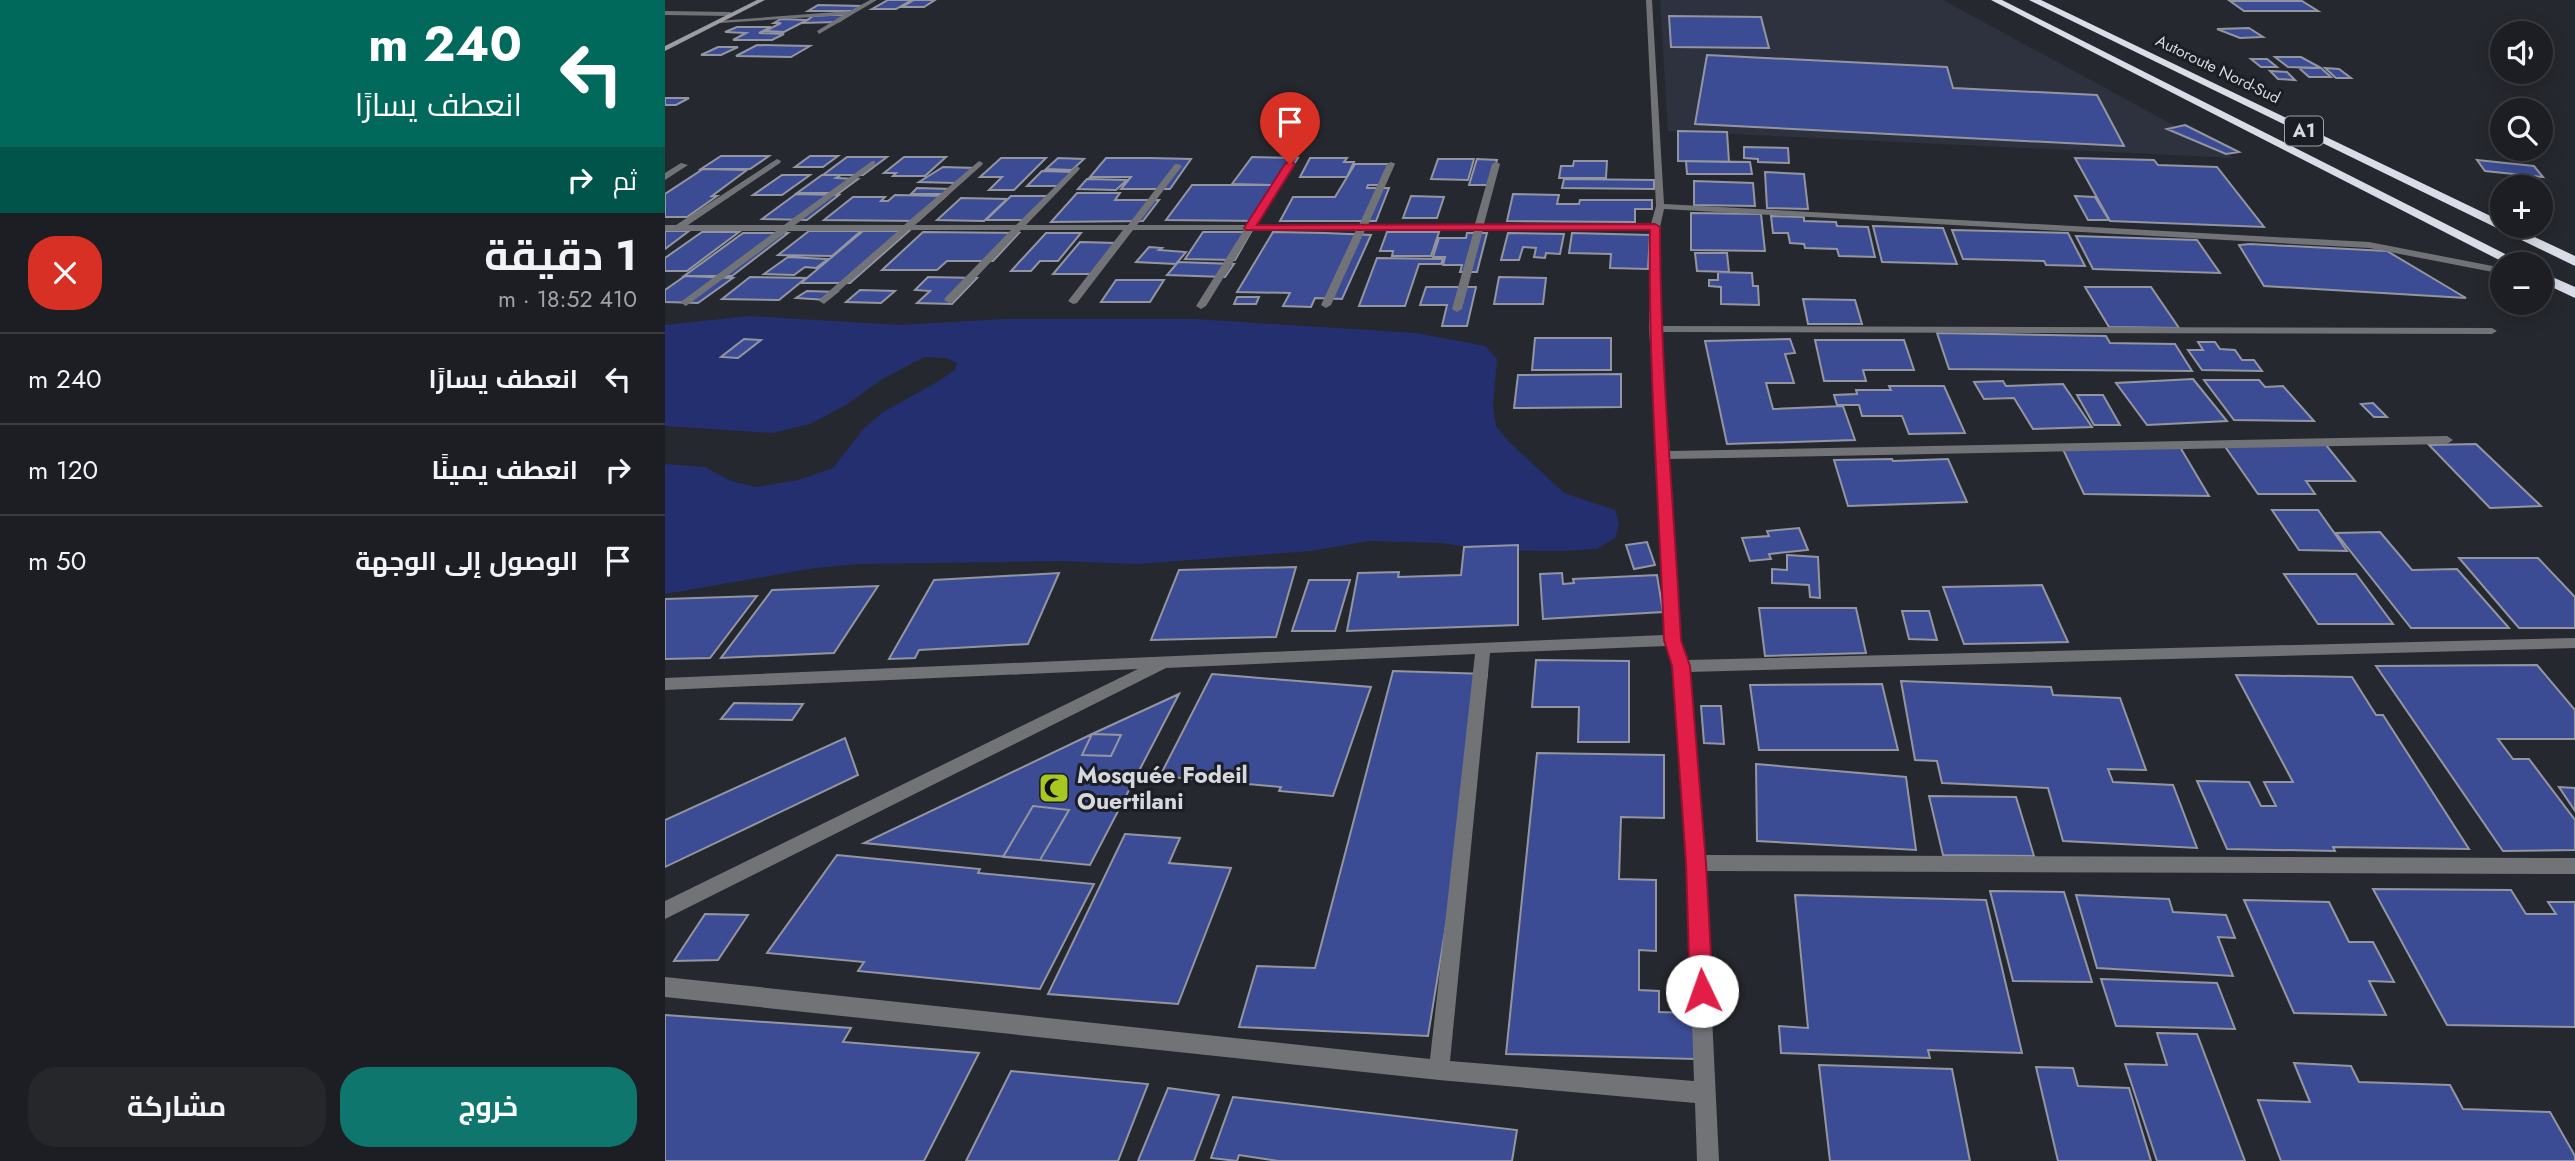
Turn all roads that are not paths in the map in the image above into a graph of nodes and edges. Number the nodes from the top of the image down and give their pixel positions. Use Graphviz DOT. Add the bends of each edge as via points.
graph roads {
  1 [pos="762,0"];
  2 [pos="874,0"];
  3 [pos="1649,0"];
  4 [pos="1996,0"];
  5 [pos="2034,0"];
  6 [pos="665,13"];
  7 [pos="851,13"];
  8 [pos="735,14"];
  9 [pos="720,21"];
  10 [pos="819,32"];
  11 [pos="665,48"];
  12 [pos="777,161"];
  13 [pos="872,163"];
  14 [pos="979,163"];
  15 [pos="1290,164"];
  16 [pos="1391,164"];
  17 [pos="1496,164"];
  18 [pos="684,165"];
  19 [pos="1178,166"];
  20 [pos="1076,168"];
  21 [pos="665,177"];
  22 [pos="1660,206"];
  23 [pos="1655,227"];
  24 [pos="665,228"];
  25 [pos="678,228"];
  26 [pos="788,228"];
  27 [pos="905,228"];
  28 [pos="1020,228"];
  29 [pos="1131,228"];
  30 [pos="1250,228"];
  31 [pos="1361,228"];
  32 [pos="1479,228"];
  33 [pos="2494,252"];
  34 [pos="2575,262"];
  35 [pos="2490,269"];
  36 [pos="2553,282"];
  37 [pos="2575,293"];
  38 [pos="949,300"];
  39 [pos="824,301"];
  40 [pos="1073,301"];
  41 [pos="686,303"];
  42 [pos="1326,304"];
  43 [pos="1201,306"];
  44 [pos="1457,309"];
  45 [pos="1654,329"];
  46 [pos="2492,331"];
  47 [pos="2447,440"];
  48 [pos="1664,456"];
  49 [pos="1672,640"];
  50 [pos="2575,643"];
  51 [pos="1483,649"];
  52 [pos="1164,663"];
  53 [pos="1681,666"];
  54 [pos="665,684"];
  55 [pos="1696,863"];
  56 [pos="2575,866"];
  57 [pos="665,910"];
  58 [pos="665,988"];
  59 [pos="1439,1070"];
  60 [pos="1706,1093"];
  61 [pos="1708,1161"];
  1 -- 8 [label="main road"];
  2 -- 7 [label="street"];
  3 -- 22 [label="street"];
  4 -- 33 [label="highway, Autoroute Nord-Sud / A1"];
  5 -- 34 [label="highway, Autoroute Nord-Sud / A1"];
  6 -- 8 [label="street"];
  7 -- 9 [label="street"];
  7 -- 10 [label="street"];
  8 -- 9 [label="main road"];
  9 -- 11 [label="main road"];
  12 -- 25 [label="street"];
  13 -- 26 [label="street"];
  14 -- 27 [label="street"];
  15 -- 30 [label="street"];
  16 -- 31 [label="street"];
  17 -- 32 [label="street"];
  18 -- 21 [label="street"];
  19 -- 29 [label="street"];
  20 -- 28 [label="street"];
  22 -- 23 [label="street"];
  22 -- 35 [label="street" via="2369,246"];
  23 -- 32 [label="street"];
  23 -- 45 [label="street"];
  24 -- 25 [label="street"];
  25 -- 26 [label="street"];
  26 -- 27 [label="street"];
  26 -- 41 [label="street"];
  27 -- 28 [label="street"];
  27 -- 39 [label="street"];
  28 -- 29 [label="street"];
  28 -- 38 [label="street"];
  29 -- 30 [label="street"];
  29 -- 40 [label="street"];
  30 -- 31 [label="street"];
  30 -- 43 [label="street"];
  31 -- 32 [label="street"];
  31 -- 42 [label="street"];
  32 -- 44 [label="street"];
  36 -- 37 [label="highway"];
  45 -- 46 [label="street"];
  45 -- 48 [label="street"];
  47 -- 48 [label="street"];
  48 -- 49 [label="street"];
  49 -- 51 [label="street"];
  49 -- 53 [label="street"];
  50 -- 53 [label="street"];
  51 -- 52 [label="street"];
  51 -- 59 [label="street"];
  52 -- 54 [label="street"];
  52 -- 57 [label="street"];
  53 -- 55 [label="street"];
  55 -- 56 [label="street"];
  55 -- 60 [label="street"];
  58 -- 59 [label="street"];
  59 -- 60 [label="street"];
  60 -- 61 [label="street"];
}
